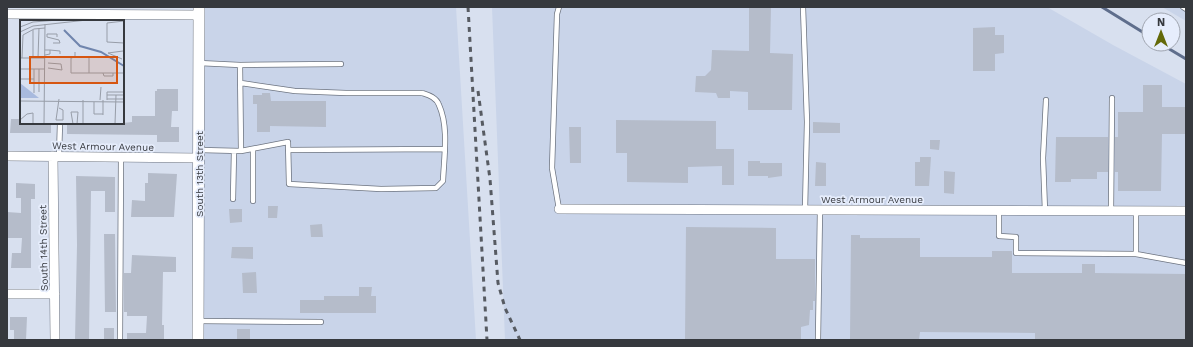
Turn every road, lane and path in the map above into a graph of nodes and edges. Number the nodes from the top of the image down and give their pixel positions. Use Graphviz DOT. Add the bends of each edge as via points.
graph roads {
  1 [pos="559,7"];
  2 [pos="803,7"];
  3 [pos="1183,7"];
  4 [pos="1186,8"];
  5 [pos="43,11"];
  6 [pos="115,11"];
  7 [pos="199,11"];
  8 [pos="7,14"];
  9 [pos="199,63"];
  10 [pos="340,64"];
  11 [pos="240,65"];
  12 [pos="241,83"];
  13 [pos="1112,98"];
  14 [pos="1046,100"];
  15 [pos="60,124"];
  16 [pos="253,149"];
  17 [pos="444,149"];
  18 [pos="288,150"];
  19 [pos="234,151"];
  20 [pos="241,151"];
  21 [pos="200,154"];
  22 [pos="7,156"];
  23 [pos="56,156"];
  24 [pos="120,157"];
  25 [pos="233,199"];
  26 [pos="253,201"];
  27 [pos="559,209"];
  28 [pos="805,210"];
  29 [pos="820,210"];
  30 [pos="999,210"];
  31 [pos="1045,211"];
  32 [pos="1111,211"];
  33 [pos="1136,211"];
  34 [pos="1186,211"];
  35 [pos="1136,254"];
  36 [pos="1186,262"];
  37 [pos="7,294"];
  38 [pos="55,294"];
  39 [pos="198,321"];
  40 [pos="321,322"];
  41 [pos="55,340"];
  42 [pos="120,340"];
  43 [pos="198,340"];
  44 [pos="818,340"];
  1 -- 27 [label="lane" via="552,168"];
  2 -- 28 [label="lane" via="807,122"];
  3 -- 4 [label="lane"];
  5 -- 6 [label="street"];
  5 -- 8 [label="street"];
  6 -- 7 [label="street"];
  7 -- 9 [label="street, South 13th Street"];
  9 -- 11 [label="lane"];
  9 -- 21 [label="street, South 13th Street"];
  10 -- 11 [label="lane"];
  11 -- 12 [label="lane"];
  12 -- 17 [label="lane" via="295,91 415,93 432,96 439,104 444,126"];
  12 -- 20 [label="lane"];
  13 -- 32 [label="lane"];
  14 -- 31 [label="lane" via="1043,158"];
  15 -- 23 [label="lane"];
  16 -- 18 [label="lane" via="288,142"];
  16 -- 20 [label="lane"];
  16 -- 26 [label="lane"];
  17 -- 18 [label="lane"];
  17 -- 18 [label="lane" via="442,181 436,188 381,189 289,184"];
  19 -- 20 [label="lane"];
  19 -- 21 [label="lane"];
  19 -- 25 [label="lane"];
  21 -- 24 [label="street, West Armour Avenue"];
  21 -- 39 [label="street, South 13th Street"];
  22 -- 23 [label="street, West Armour Avenue"];
  23 -- 24 [label="street, West Armour Avenue"];
  23 -- 38 [label="street, South 14th Street"];
  24 -- 42 [label="lane"];
  27 -- 28 [label="street, West Armour Avenue"];
  28 -- 29 [label="street, West Armour Avenue"];
  29 -- 30 [label="street, West Armour Avenue"];
  29 -- 44 [label="lane"];
  30 -- 31 [label="street, West Armour Avenue"];
  30 -- 35 [label="lane" via="999,236 1016,236 1016,253"];
  31 -- 32 [label="street, West Armour Avenue"];
  32 -- 33 [label="street, West Armour Avenue"];
  33 -- 34 [label="street, West Armour Avenue"];
  33 -- 35 [label="lane"];
  35 -- 36 [label="lane"];
  37 -- 38 [label="street"];
  38 -- 41 [label="street, South 14th Street"];
  39 -- 40 [label="lane"];
  39 -- 43 [label="street, South 13th Street"];
}
